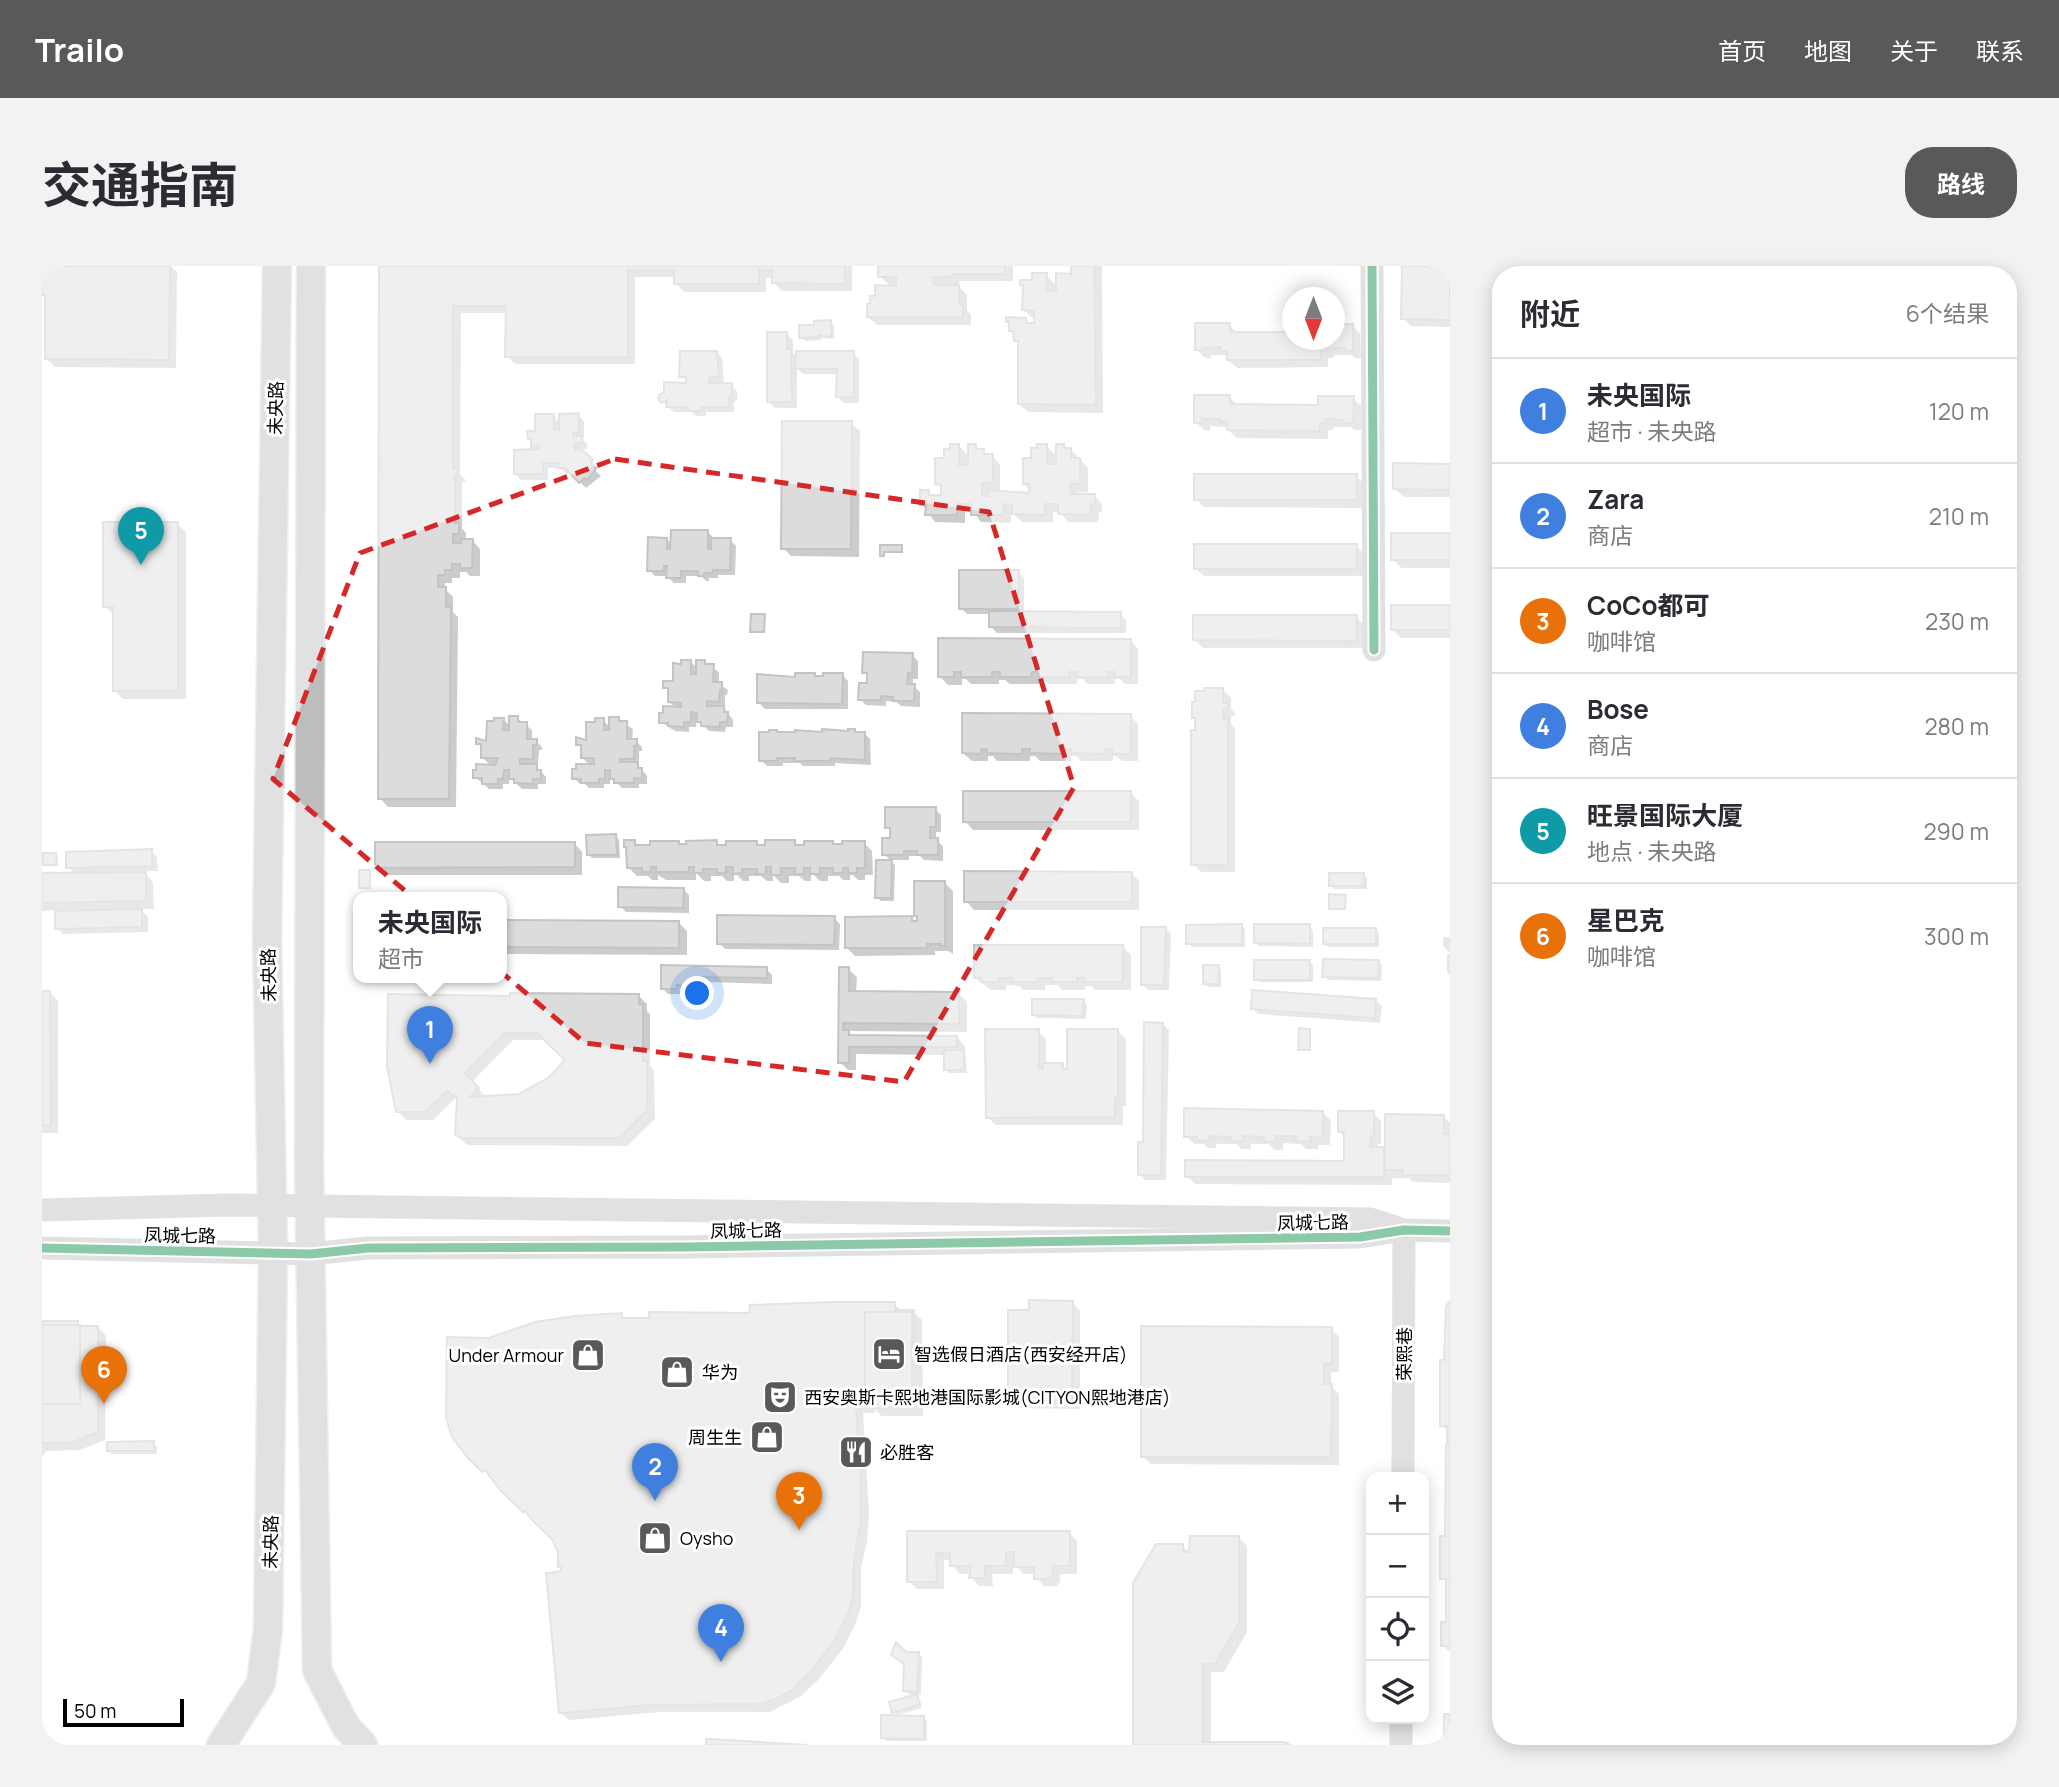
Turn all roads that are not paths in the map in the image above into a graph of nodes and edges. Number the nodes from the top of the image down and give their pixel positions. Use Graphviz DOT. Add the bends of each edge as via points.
graph roads {
  1 [pos="277,266"];
  2 [pos="311,266"];
  3 [pos="1372,266"];
  4 [pos="1374,650"];
  5 [pos="271,1206"];
  6 [pos="311,1206"];
  7 [pos="42,1210"];
  8 [pos="1404,1230"];
  9 [pos="1450,1231"];
  10 [pos="42,1248"];
  11 [pos="273,1252"];
  12 [pos="311,1254"];
  13 [pos="1403,1472"];
  14 [pos="1401,1724"];
  15 [pos="221,1745"];
  16 [pos="363,1745"];
  17 [pos="1401,1745"];
  1 -- 5 [label="main road, 未央路" via="267,939"];
  2 -- 6 [label="main road, 未央路"];
  3 -- 4 [label="street"];
  5 -- 6 [label="street, 凤城七路"];
  5 -- 7 [label="street, 凤城七路"];
  5 -- 11 [label="main road, 未央路"];
  6 -- 8 [label="street, 凤城七路" via="1370,1219"];
  6 -- 12 [label="main road, 未央路"];
  8 -- 9 [label="street, 凤城七路"];
  8 -- 12 [label="street, 凤城七路" via="1360,1237 368,1248"];
  8 -- 13 [label="street, 荣熙巷"];
  10 -- 11 [label="street, 凤城七路"];
  11 -- 12 [label="street, 凤城七路"];
  11 -- 15 [label="main road, 未央路" via="268,1628 261,1683"];
  12 -- 16 [label="main road, 未央路" via="317,1670 346,1727"];
  14 -- 17 [label="street"];
}
